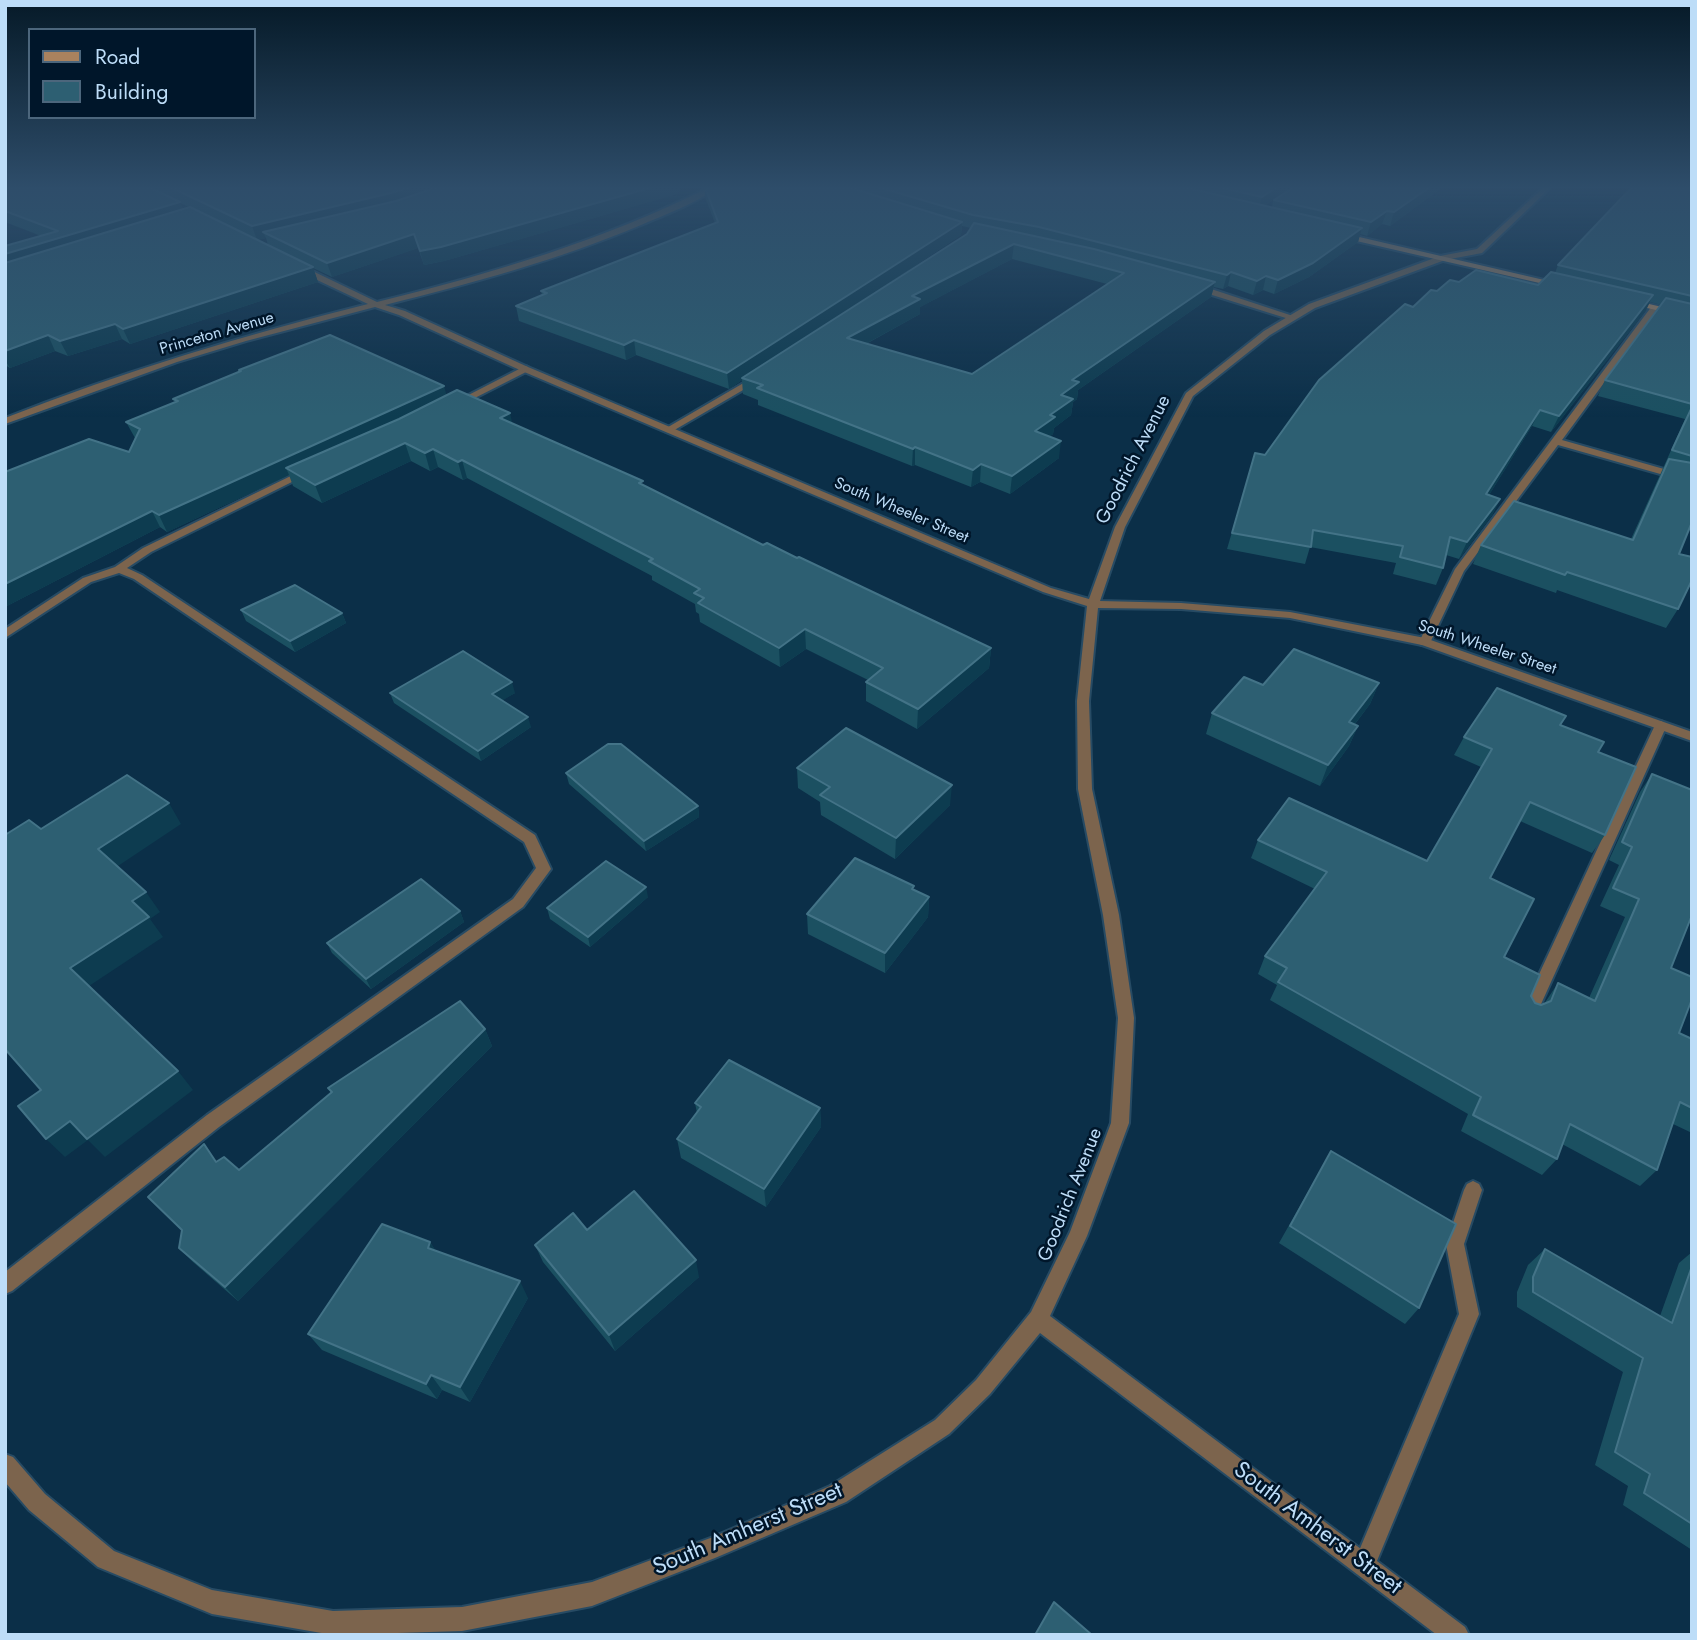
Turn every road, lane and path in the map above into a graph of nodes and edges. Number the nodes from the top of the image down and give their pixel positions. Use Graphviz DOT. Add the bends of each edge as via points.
graph roads {
  1 [pos="290,264"];
  2 [pos="530,264"];
  3 [pos="1428,264"];
  4 [pos="1467,264"];
  5 [pos="1185,284"];
  6 [pos="1564,286"];
  7 [pos="1616,299"];
  8 [pos="376,305"];
  9 [pos="1655,308"];
  10 [pos="1692,316"];
  11 [pos="1292,317"];
  12 [pos="525,369"];
  13 [pos="766,373"];
  14 [pos="440,412"];
  15 [pos="5,421"];
  16 [pos="668,430"];
  17 [pos="1556,441"];
  18 [pos="313,469"];
  19 [pos="1692,480"];
  20 [pos="119,569"];
  21 [pos="1093,604"];
  22 [pos="5,634"];
  23 [pos="1425,642"];
  24 [pos="1661,725"];
  25 [pos="1692,737"];
  26 [pos="1529,1013"];
  27 [pos="1474,1190"];
  28 [pos="5,1284"];
  29 [pos="1038,1319"];
  30 [pos="5,1465"];
  31 [pos="1364,1565"];
  32 [pos="1457,1635"];
  1 -- 8 [label="street, South Wheeler Street"];
  2 -- 8 [label="street, Princeton Avenue"];
  3 -- 11 [label="street, Goodrich Avenue"];
  4 -- 6 [label="street"];
  5 -- 11 [label="street"];
  7 -- 9 [label="street"];
  8 -- 12 [label="street, South Wheeler Street"];
  8 -- 15 [label="street, Princeton Avenue" via="196,353"];
  9 -- 10 [label="street"];
  9 -- 17 [label="street"];
  11 -- 21 [label="street, Goodrich Avenue" via="1189,395 1120,527"];
  12 -- 14 [label="street"];
  12 -- 16 [label="street, South Wheeler Street"];
  13 -- 16 [label="street"];
  16 -- 21 [label="street, South Wheeler Street" via="1047,590"];
  17 -- 19 [label="street"];
  17 -- 23 [label="street" via="1459,571"];
  18 -- 20 [label="street" via="147,550"];
  20 -- 22 [label="street" via="87,580"];
  20 -- 28 [label="street" via="138,576 530,839 544,869 518,903 213,1121"];
  21 -- 23 [label="street, South Wheeler Street" via="1290,615"];
  21 -- 29 [label="street, Goodrich Avenue" via="1083,701 1085,789 1126,1018 1120,1123 1078,1236"];
  23 -- 24 [label="street, South Wheeler Street"];
  24 -- 25 [label="street, South Wheeler Street"];
  24 -- 26 [label="street"];
  27 -- 31 [label="street" via="1455,1244 1469,1314"];
  29 -- 30 [label="street, South Amherst Street" via="983,1387 942,1427 838,1494 592,1594 462,1619 333,1623 212,1602 106,1559 37,1502"];
  29 -- 31 [label="street, South Amherst Street"];
  31 -- 32 [label="street, South Amherst Street"];
}
